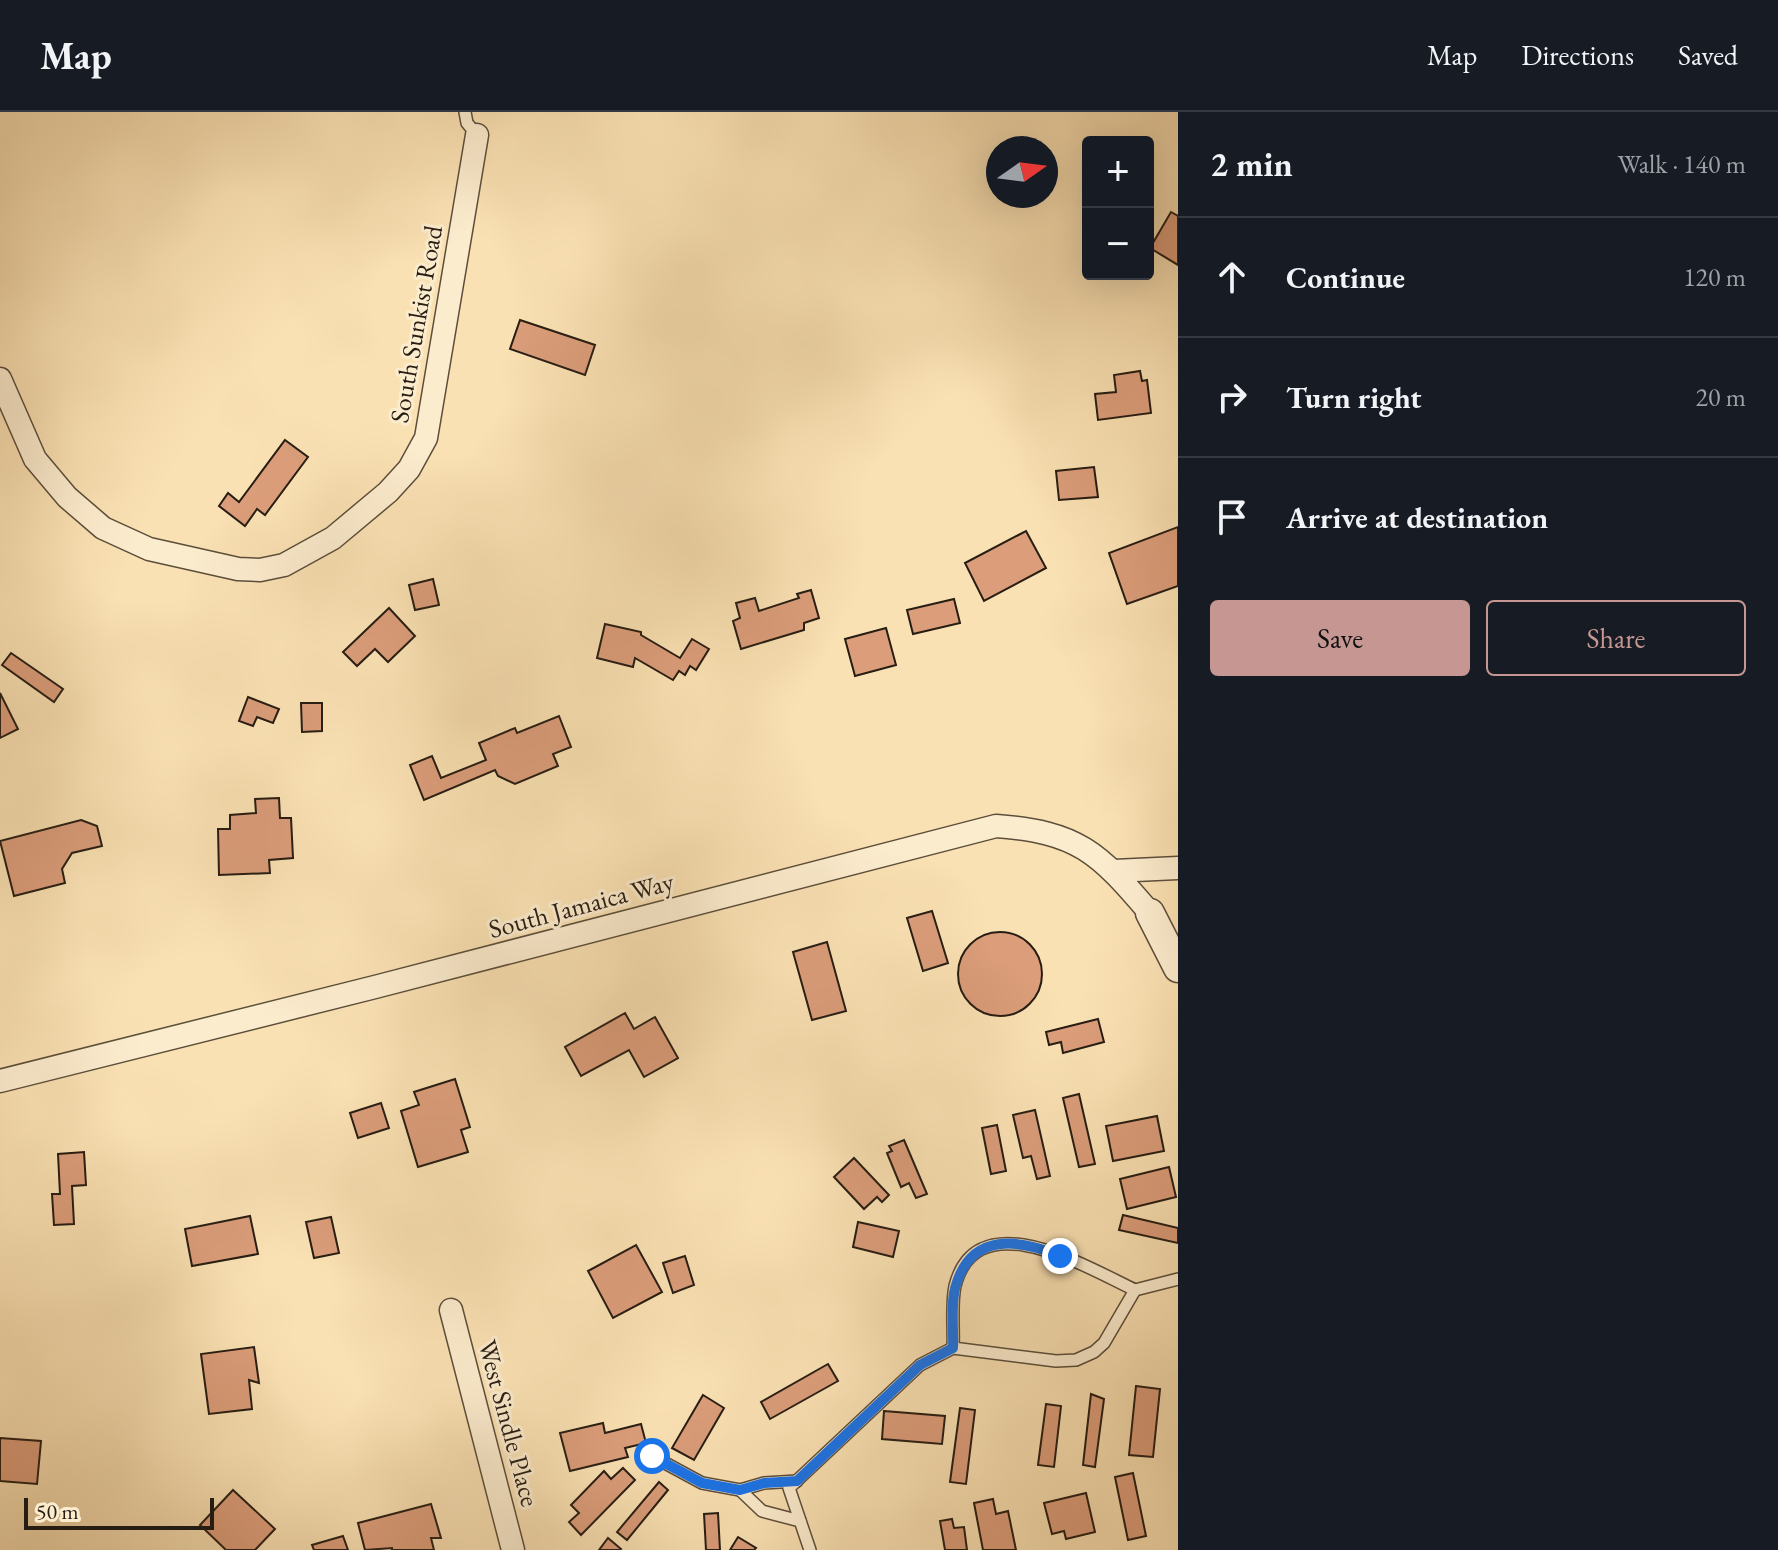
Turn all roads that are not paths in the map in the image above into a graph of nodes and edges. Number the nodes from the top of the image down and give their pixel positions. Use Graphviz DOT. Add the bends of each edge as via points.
graph roads {
  1 [pos="465,112"];
  2 [pos="477,135"];
  3 [pos="0,379"];
  4 [pos="1178,868"];
  5 [pos="1114,871"];
  6 [pos="1150,913"];
  7 [pos="1178,968"];
  8 [pos="0,1081"];
  9 [pos="1178,1279"];
  10 [pos="1135,1290"];
  11 [pos="451,1310"];
  12 [pos="953,1348"];
  13 [pos="652,1456"];
  14 [pos="797,1481"];
  15 [pos="740,1490"];
  16 [pos="800,1521"];
  17 [pos="513,1550"];
  18 [pos="810,1550"];
  1 -- 2 [label="lane"];
  2 -- 3 [label="street, South Sunkist Road" via="426,438 388,492 333,538 284,565 238,569 149,549 103,528 35,459"];
  4 -- 5 [label="street"];
  5 -- 6 [label="street, South Jamaica Way"];
  5 -- 8 [label="street, South Jamaica Way" via="1089,850 1059,837 996,826"];
  6 -- 7 [label="street"];
  9 -- 10 [label="lane"];
  10 -- 12 [label="lane" via="1104,1343 1076,1360"];
  10 -- 12 [label="lane" via="1037,1246 986,1245 955,1286"];
  11 -- 17 [label="street, West Sindle Place"];
  12 -- 14 [label="lane" via="920,1365"];
  13 -- 15 [label="lane" via="702,1483"];
  14 -- 15 [label="lane"];
  14 -- 16 [label="lane" via="789,1488"];
  15 -- 16 [label="lane" via="762,1511"];
  16 -- 18 [label="lane"];
}
